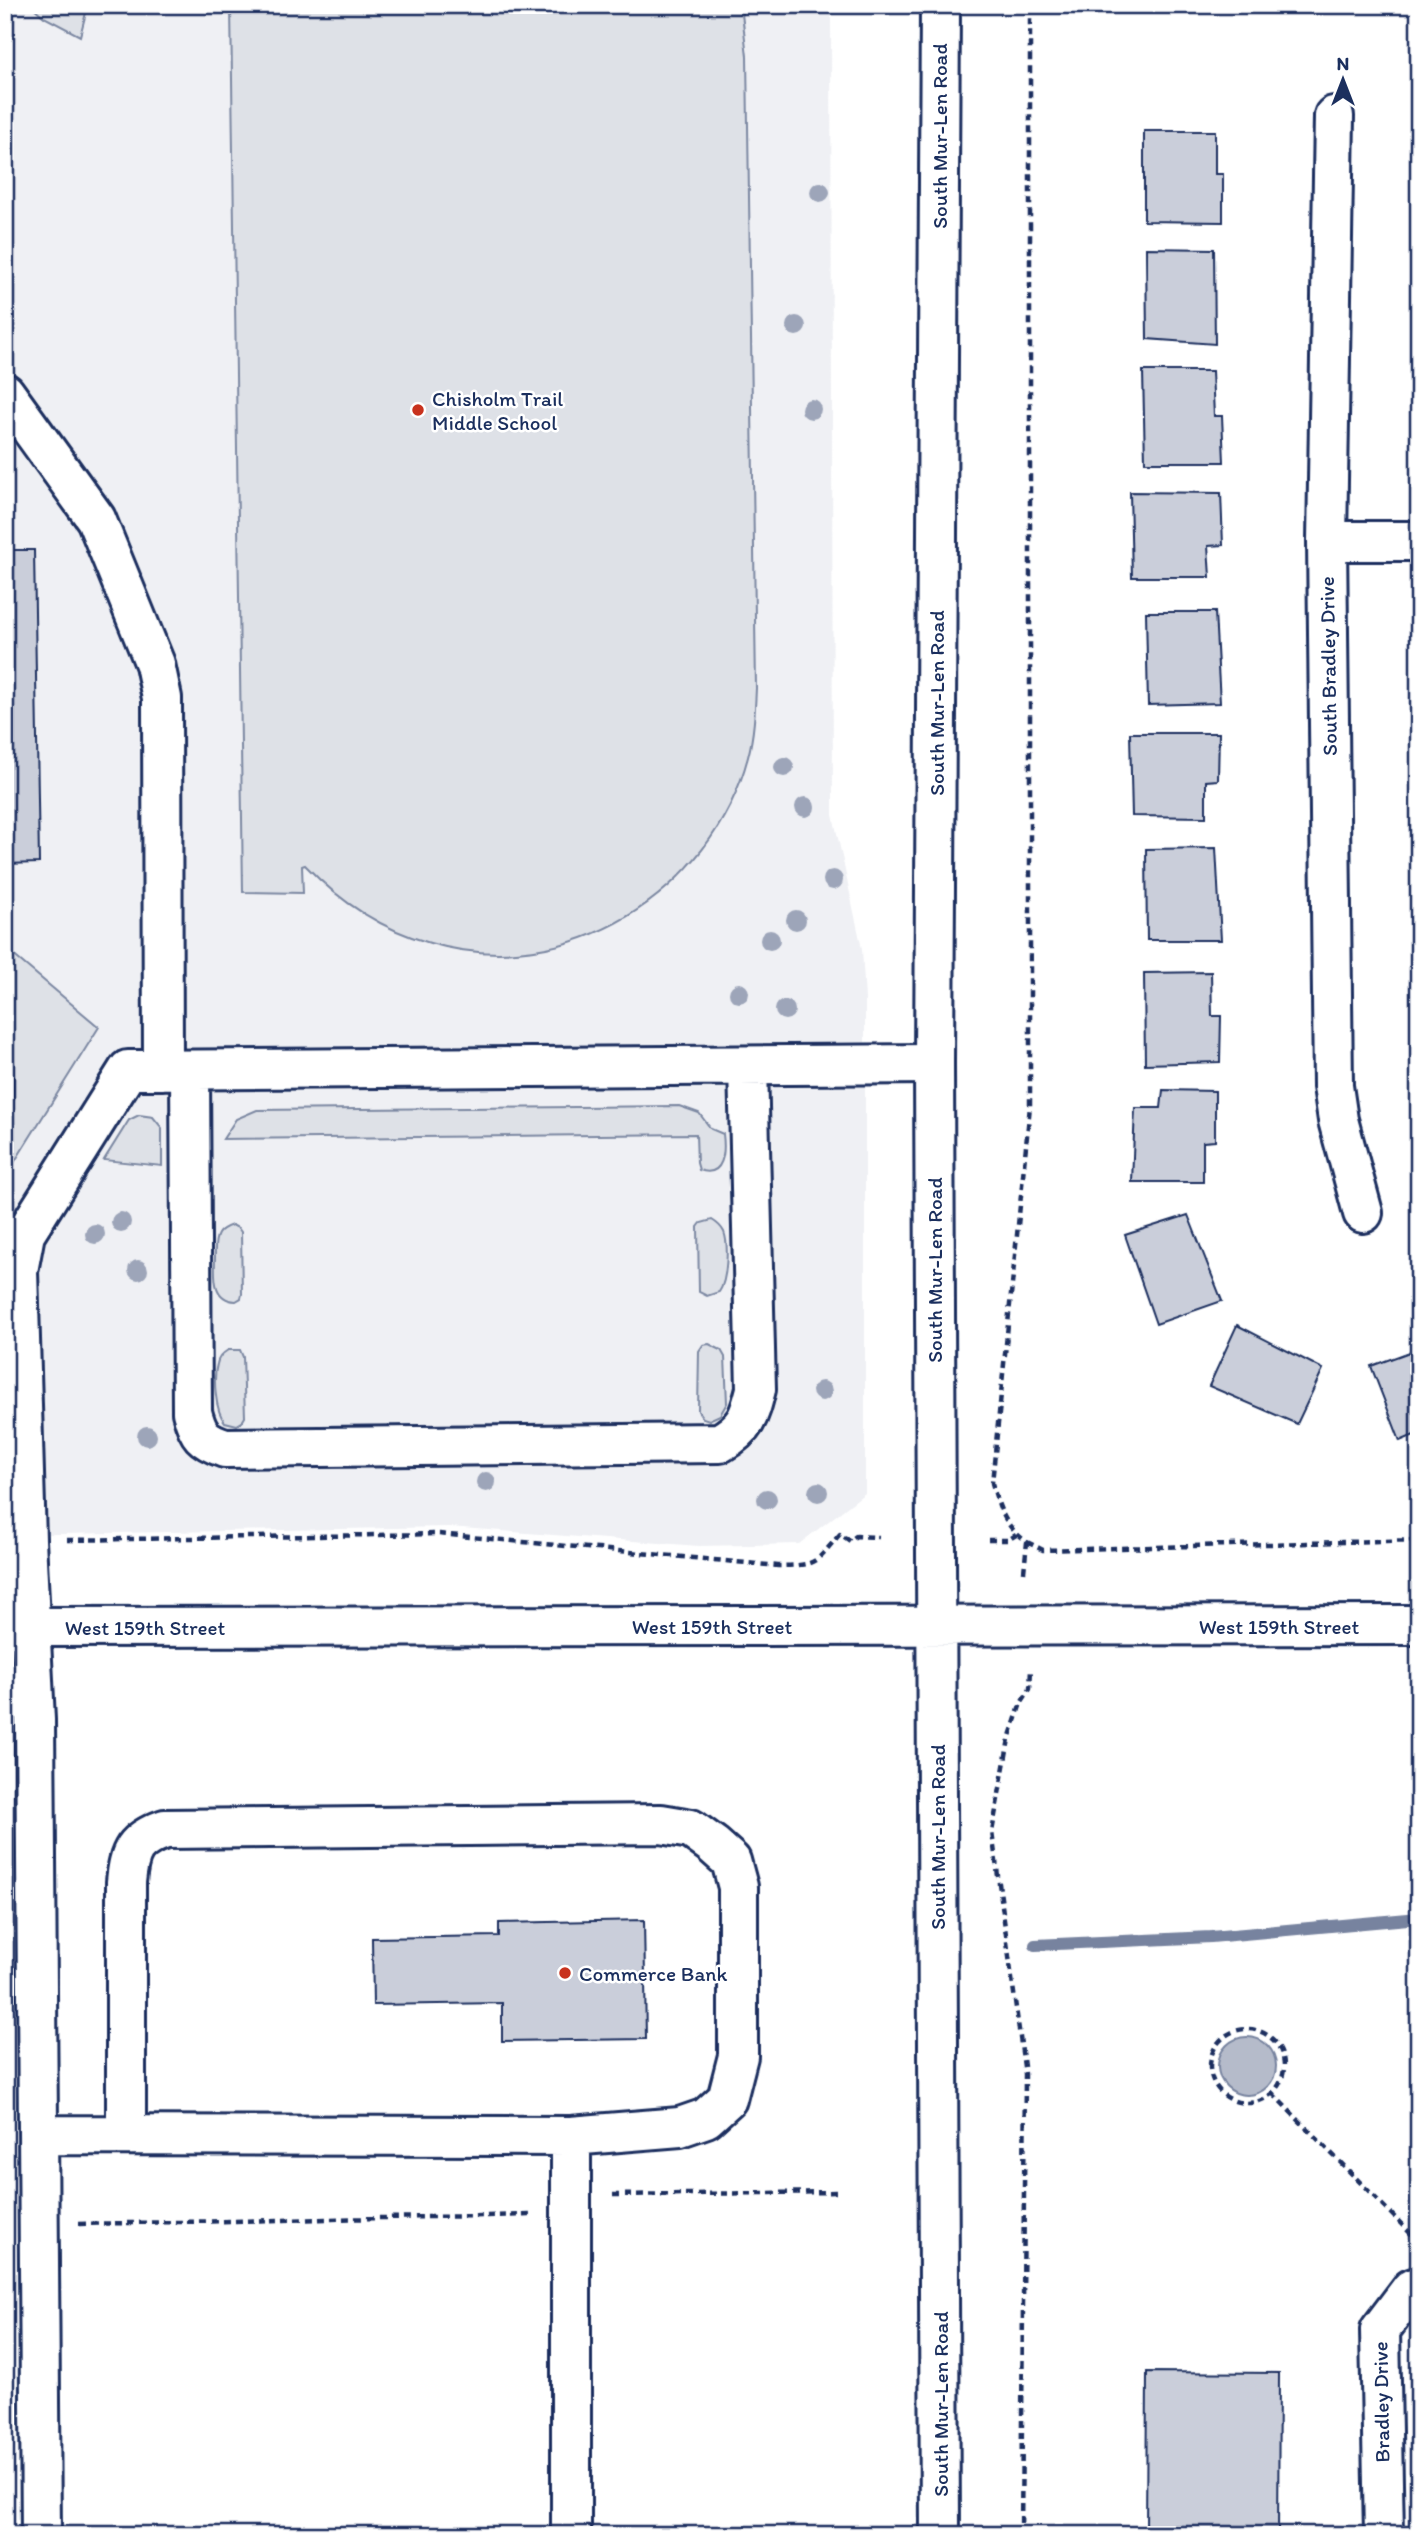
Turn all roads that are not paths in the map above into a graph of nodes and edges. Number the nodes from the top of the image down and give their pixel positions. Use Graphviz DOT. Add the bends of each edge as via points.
graph roads {
  1 [pos="940,5"];
  2 [pos="1334,116"];
  3 [pos="5,393"];
  4 [pos="1327,541"];
  5 [pos="1419,541"];
  6 [pos="934,1064"];
  7 [pos="747,1066"];
  8 [pos="177,1070"];
  9 [pos="1363,1213"];
  10 [pos="12,1271"];
  11 [pos="1419,1625"];
  12 [pos="935,1626"];
  13 [pos="18,1627"];
  14 [pos="39,2135"];
  15 [pos="126,2135"];
  16 [pos="571,2136"];
  17 [pos="1419,2286"];
  18 [pos="41,2535"];
  19 [pos="571,2535"];
  20 [pos="940,2535"];
  21 [pos="1384,2535"];
  1 -- 6 [label="main road, South Mur-Len Road"];
  2 -- 4 [label="main road, South Bradley Drive"];
  3 -- 8 [label="main road" via="96,519 155,663 162,698"];
  4 -- 5 [label="main road"];
  4 -- 9 [label="main road, South Bradley Drive" via="1333,1086"];
  6 -- 7 [label="main road"];
  6 -- 12 [label="main road, South Mur-Len Road"];
  7 -- 8 [label="main road"];
  7 -- 8 [label="main road" via="756,1389 750,1415 738,1433 720,1443 225,1448 207,1441 196,1429 192,1412"];
  8 -- 10 [label="main road" via="128,1070 25,1234"];
  10 -- 13 [label="main road"];
  11 -- 12 [label="main road, West 159th Street"];
  12 -- 13 [label="main road, West 159th Street"];
  12 -- 20 [label="main road, South Mur-Len Road"];
  13 -- 14 [label="main road" via="35,1720"];
  14 -- 15 [label="main road"];
  14 -- 18 [label="main road"];
  15 -- 16 [label="main road"];
  15 -- 16 [label="main road" via="126,1882 135,1846 151,1834 165,1829 620,1824 691,1829 731,1861 738,1887 738,2056 727,2099 706,2118 680,2127"];
  16 -- 19 [label="main road"];
  17 -- 21 [label="main road, Bradley Drive" via="1410,2288 1380,2330"];
}
